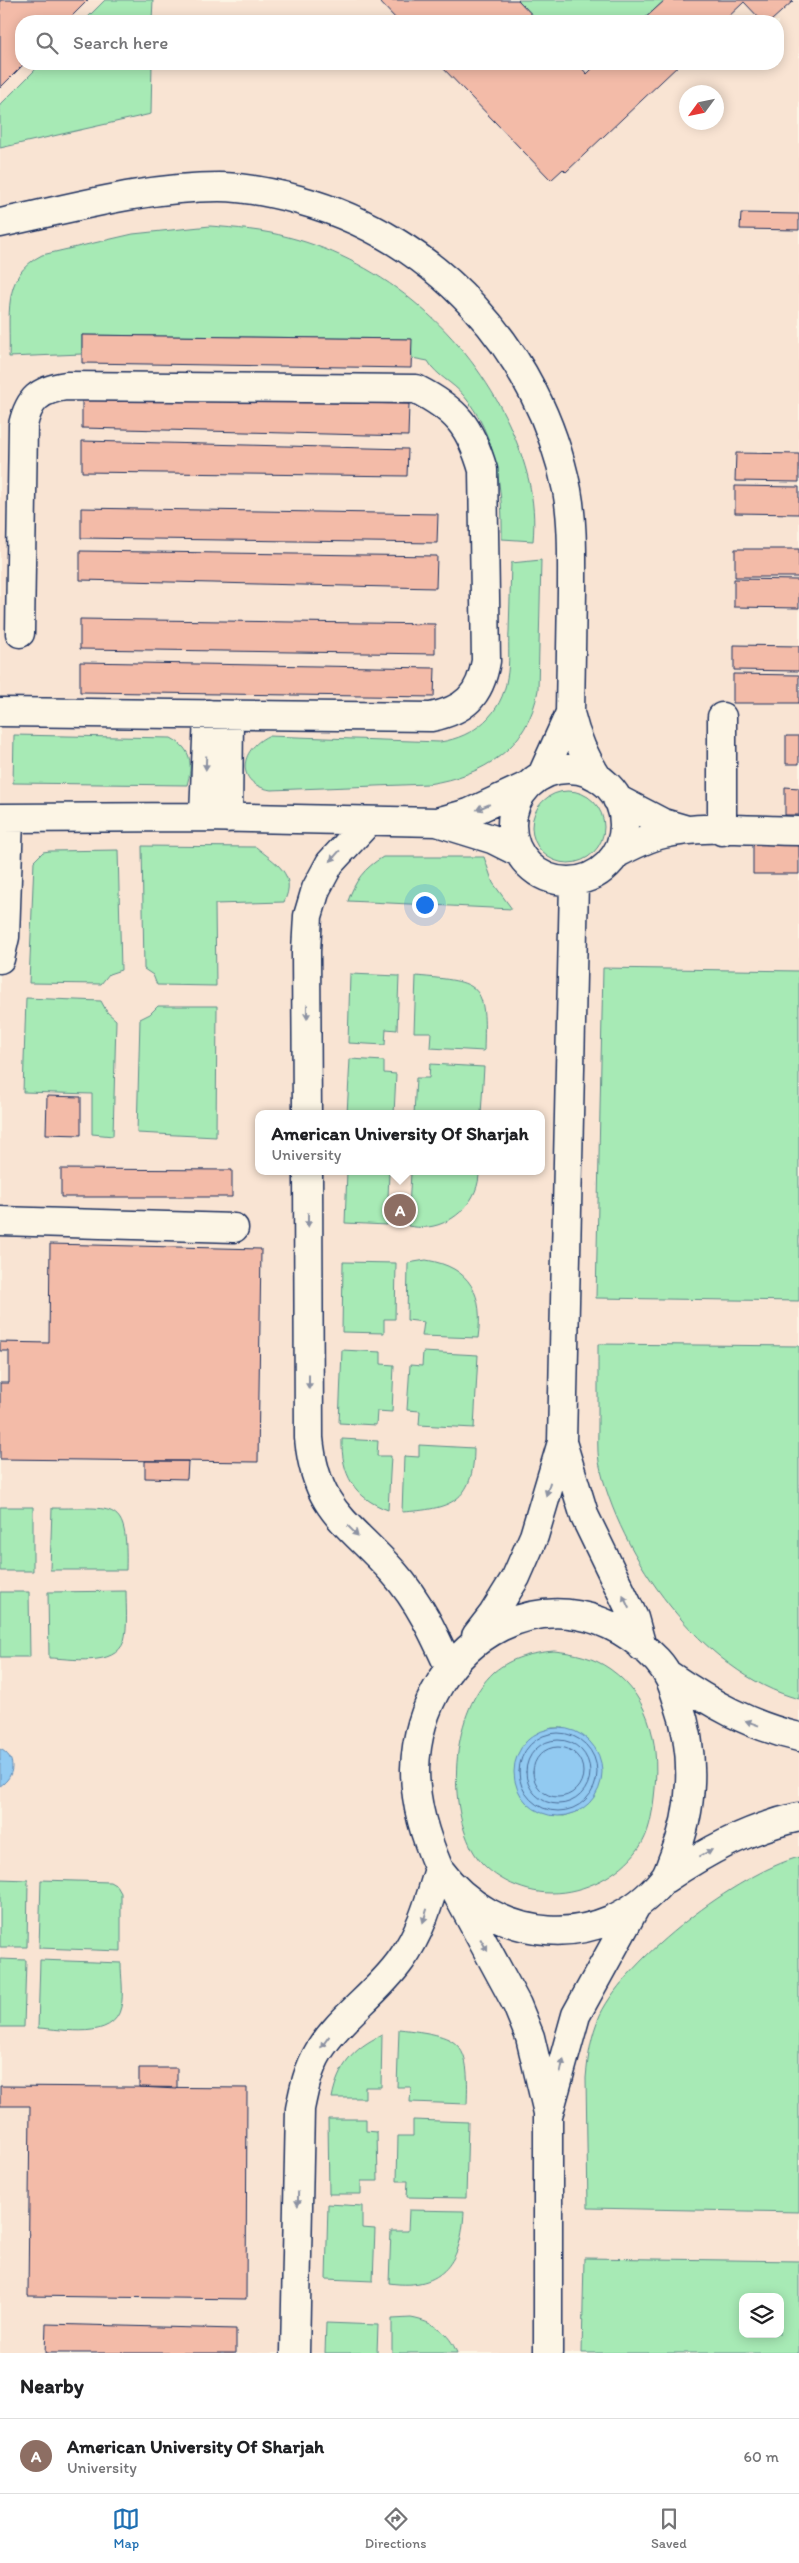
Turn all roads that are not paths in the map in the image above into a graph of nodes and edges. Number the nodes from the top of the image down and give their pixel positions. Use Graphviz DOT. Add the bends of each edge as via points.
graph roads {
  1 [pos="0,223"];
  2 [pos="20,633"];
  3 [pos="0,712"];
  4 [pos="570,713"];
  5 [pos="219,715"];
  6 [pos="722,717"];
  7 [pos="598,778"];
  8 [pos="535,781"];
  9 [pos="617,799"];
  10 [pos="216,817"];
  11 [pos="4,818"];
  12 [pos="370,821"];
  13 [pos="438,822"];
  14 [pos="687,830"];
  15 [pos="722,831"];
  16 [pos="799,831"];
  17 [pos="518,852"];
  18 [pos="616,854"];
  19 [pos="574,882"];
  20 [pos="0,959"];
  21 [pos="307,1110"];
  22 [pos="308,1175"];
  23 [pos="0,1222"];
  24 [pos="234,1228"];
  25 [pos="562,1442"];
  26 [pos="642,1647"];
  27 [pos="458,1659"];
  28 [pos="669,1675"];
  29 [pos="799,1737"];
  30 [pos="799,1817"];
  31 [pos="446,1878"];
  32 [pos="665,1879"];
  33 [pos="636,1906"];
  34 [pos="548,2113"];
  35 [pos="295,2353"];
  36 [pos="548,2353"];
  1 -- 4 [label="street" via="170,188 222,187 275,194 326,208 375,229 420,257 460,291 496,330 525,374 544,412 558,452 567,493 572,548"];
  2 -- 5 [label="street" via="23,425 26,410 36,397 50,388 416,389 440,402 460,420 475,444 483,470 486,662 475,694 463,706 431,717"];
  3 -- 5 [label="street"];
  4 -- 7 [label="street" via="585,758"];
  4 -- 8 [label="street"];
  5 -- 10 [label="street"];
  6 -- 15 [label="street"];
  7 -- 8 [label="street" via="570,769 556,770"];
  7 -- 9 [label="street"];
  8 -- 13 [label="street, one-way" via="469,813"];
  8 -- 17 [label="street" via="514,811 512,825"];
  9 -- 14 [label="street" via="663,823"];
  9 -- 18 [label="street" via="623,817 623,836"];
  10 -- 11 [label="street"];
  10 -- 12 [label="street"];
  11 -- 20 [label="street" via="5,937"];
  12 -- 13 [label="street"];
  12 -- 21 [label="street, one-way" via="330,863 316,889 308,916"];
  13 -- 17 [label="street" via="492,839"];
  14 -- 15 [label="street"];
  14 -- 18 [label="street" via="638,842"];
  15 -- 16 [label="street"];
  17 -- 19 [label="street" via="544,875"];
  18 -- 19 [label="street" via="606,867"];
  19 -- 25 [label="street"];
  22 -- 27 [label="street, one-way" via="309,1438 314,1476 332,1509 395,1573"];
  23 -- 24 [label="street"];
  26 -- 25 [label="street, one-way" via="634,1618 585,1517"];
  25 -- 27 [label="street, one-way" via="534,1536 516,1576 493,1614"];
  26 -- 27 [label="street" via="616,1629 586,1617 553,1613 522,1618 492,1630"];
  26 -- 28 [label="street"];
  27 -- 31 [label="street" via="432,1699 420,1733 415,1767 417,1802 423,1828"];
  29 -- 28 [label="street, one-way" via="740,1718 703,1699"];
  28 -- 32 [label="street" via="686,1724 691,1764 689,1803 680,1842"];
  32 -- 30 [label="street, one-way" via="702,1854 742,1835"];
  31 -- 33 [label="street" via="484,1912 521,1928 561,1932 601,1924"];
  31 -- 34 [label="street, one-way" via="517,2005 530,2037"];
  31 -- 35 [label="street, one-way" via="412,1945 387,1978 336,2028 318,2053 306,2080 300,2109"];
  32 -- 33 [label="street"];
  34 -- 33 [label="street, one-way" via="576,2015"];
  34 -- 36 [label="street"];
}
